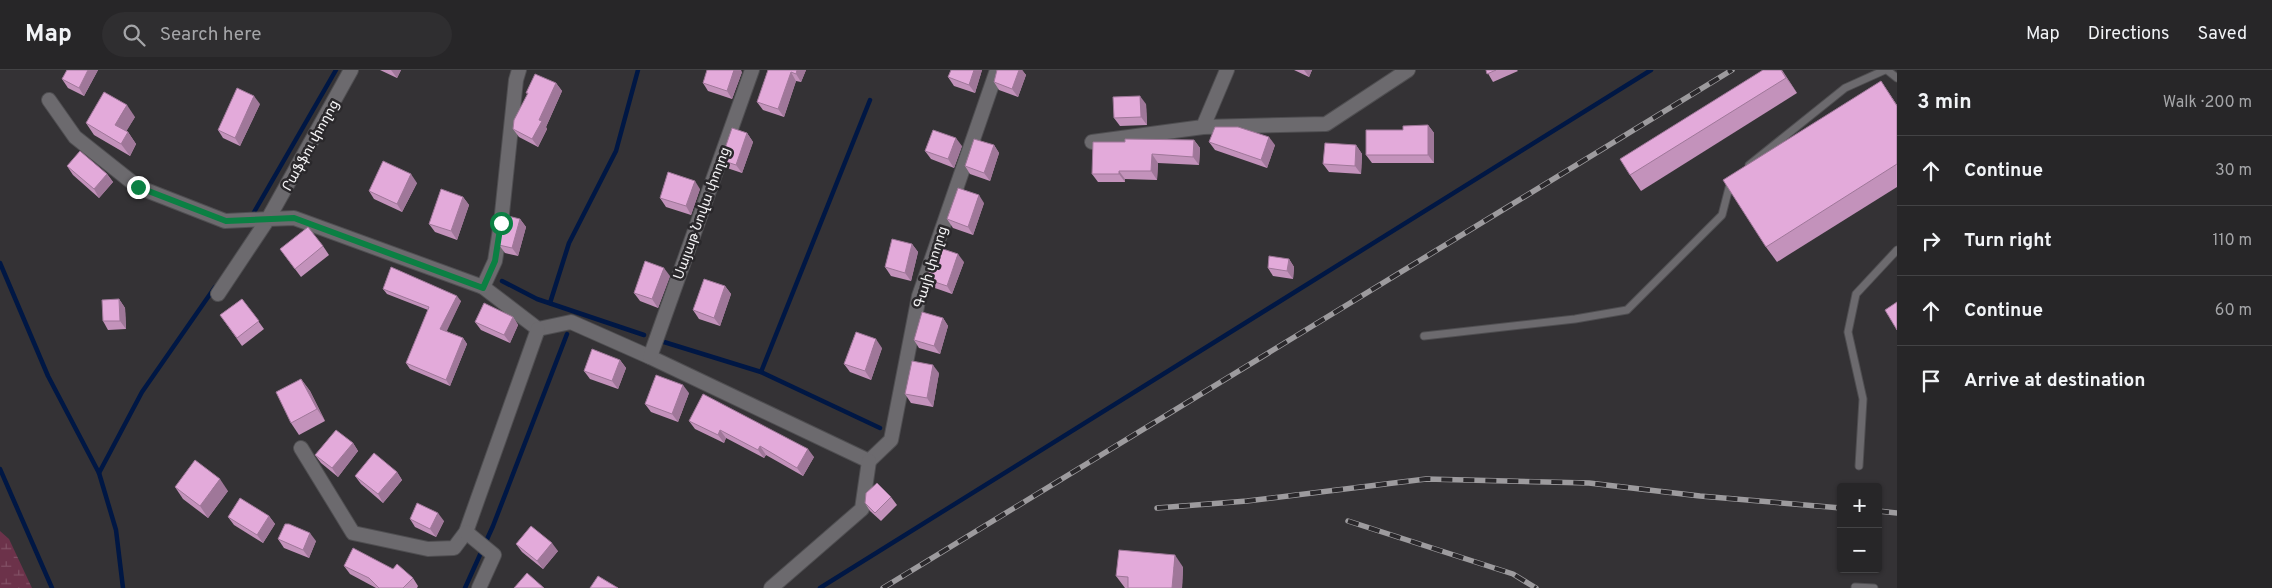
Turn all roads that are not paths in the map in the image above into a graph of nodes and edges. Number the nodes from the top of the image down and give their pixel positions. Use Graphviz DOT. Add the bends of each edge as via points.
graph roads {
  1 [pos="351,70"];
  2 [pos="519,70"];
  3 [pos="752,70"];
  4 [pos="997,70"];
  5 [pos="1227,70"];
  6 [pos="1408,70"];
  7 [pos="1886,70"];
  8 [pos="1897,78"];
  9 [pos="49,100"];
  10 [pos="1203,128"];
  11 [pos="1092,142"];
  12 [pos="268,219"];
  13 [pos="1897,250"];
  14 [pos="483,288"];
  15 [pos="218,294"];
  16 [pos="538,329"];
  17 [pos="1424,336"];
  18 [pos="650,357"];
  19 [pos="301,448"];
  20 [pos="869,461"];
  21 [pos="1859,466"];
  22 [pos="466,532"];
  23 [pos="1855,587"];
  24 [pos="479,588"];
  25 [pos="771,588"];
  26 [pos="1874,588"];
  1 -- 12 [label="street, Րաֆֆու փողոց"];
  2 -- 14 [label="street" via="495,261"];
  3 -- 18 [label="street, Սայաթ Նովա փողոց"];
  4 -- 20 [label="street, Գայի փողոց" via="919,296 891,440"];
  5 -- 10 [label="street"];
  6 -- 10 [label="street" via="1326,124"];
  7 -- 8 [label="lane"];
  7 -- 17 [label="lane" via="1845,88 1731,179 1722,215 1627,310"];
  9 -- 12 [label="street" via="75,137 138,187 226,221"];
  10 -- 11 [label="street"];
  12 -- 14 [label="street" via="294,218"];
  12 -- 15 [label="street, Րաֆֆու փողոց"];
  13 -- 21 [label="lane" via="1856,294 1848,332 1863,399"];
  14 -- 16 [label="street"];
  16 -- 18 [label="street" via="570,322"];
  16 -- 22 [label="street"];
  18 -- 20 [label="street"];
  19 -- 22 [label="street" via="353,533 428,549 454,548"];
  20 -- 25 [label="street" via="862,509"];
  22 -- 24 [label="street" via="494,555"];
  23 -- 26 [label="lane"];
}
